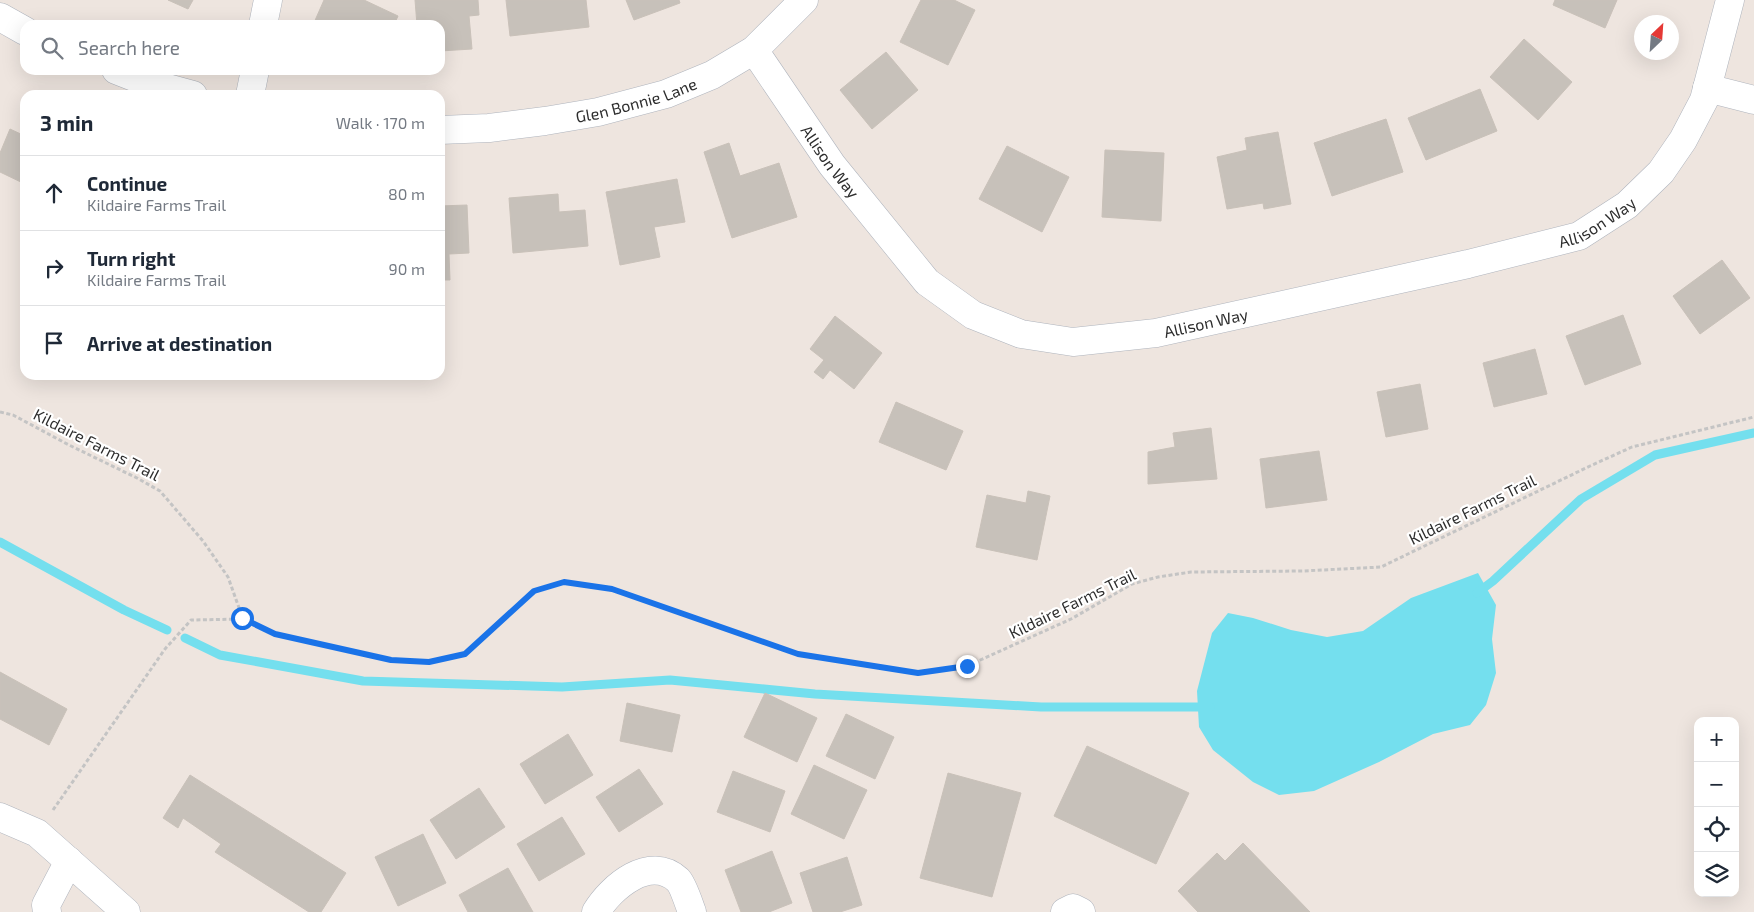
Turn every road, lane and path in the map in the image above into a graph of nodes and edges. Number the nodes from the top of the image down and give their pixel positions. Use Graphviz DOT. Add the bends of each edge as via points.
graph roads {
  1 [pos="268,0"];
  2 [pos="804,0"];
  3 [pos="1730,0"];
  4 [pos="0,16"];
  5 [pos="264,20"];
  6 [pos="20,28"];
  7 [pos="754,50"];
  8 [pos="129,75"];
  9 [pos="254,75"];
  10 [pos="1707,88"];
  11 [pos="175,90"];
  12 [pos="251,90"];
  13 [pos="1754,100"];
  14 [pos="445,130"];
  15 [pos="0,412"];
  16 [pos="1754,417"];
  17 [pos="242,618"];
  18 [pos="0,816"];
  19 [pos="37,832"];
  20 [pos="69,861"];
  21 [pos="47,912"];
  22 [pos="126,912"];
  23 [pos="596,912"];
  24 [pos="692,912"];
  25 [pos="1065,912"];
  26 [pos="1082,912"];
  1 -- 5 [label="street"];
  2 -- 7 [label="street, Glen Bonnie Lane"];
  3 -- 10 [label="street, Allison Way"];
  4 -- 6 [label="street"];
  7 -- 10 [label="street, Allison Way" via="832,165 927,282 973,315 1021,334 1073,342 1156,333 1579,236 1627,205 1661,172 1683,140"];
  7 -- 14 [label="street, Glen Bonnie Lane" via="712,75 666,94 598,112 490,128"];
  8 -- 11 [label="street"];
  9 -- 12 [label="street"];
  10 -- 13 [label="street"];
  15 -- 17 [label="path, Kildaire Farms Trail" via="13,415 160,491 203,541 228,577"];
  16 -- 17 [label="path, Kildaire Farms Trail" via="1632,447 1381,567 1191,572 1158,577 1132,584 1071,619 967,666 918,673 798,654 612,589 564,582 534,591 465,654 429,662 391,660 275,634"];
  17 -- 19 [label="path" via="191,620 165,649"];
  18 -- 19 [label="street"];
  19 -- 20 [label="street"];
  20 -- 21 [label="street" via="46,905"];
  20 -- 22 [label="street"];
  23 -- 24 [label="street" via="616,888 636,874 659,870 679,881"];
  25 -- 26 [label="street" via="1073,908"];
}
